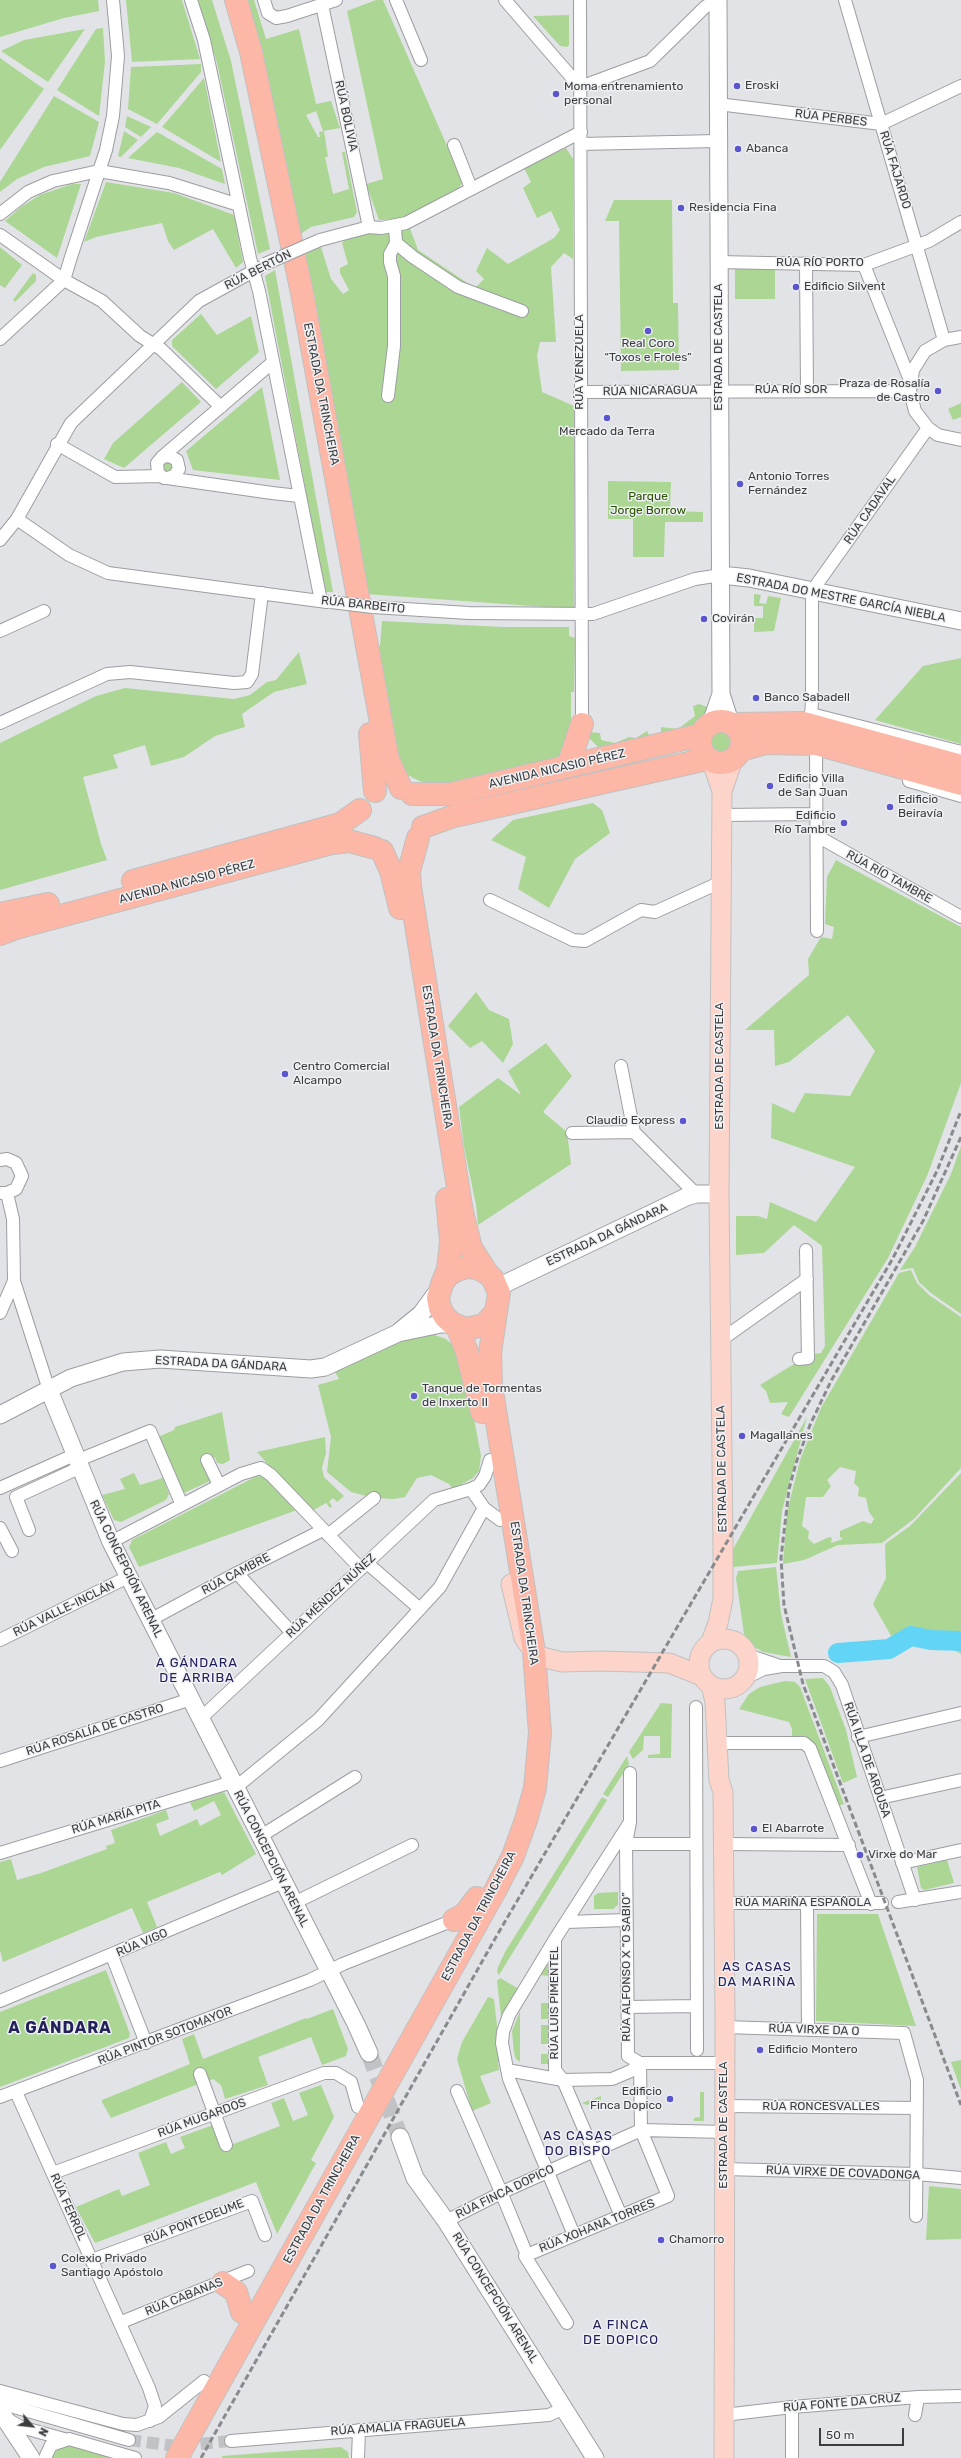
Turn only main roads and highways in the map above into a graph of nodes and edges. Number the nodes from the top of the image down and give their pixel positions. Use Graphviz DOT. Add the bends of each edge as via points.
graph roads {
  1 [pos="222,0"];
  2 [pos="236,0"];
  3 [pos="718,726"];
  4 [pos="737,755"];
  5 [pos="606,758"];
  6 [pos="709,760"];
  7 [pos="924,764"];
  8 [pos="568,766"];
  9 [pos="961,766"];
  10 [pos="961,784"];
  11 [pos="375,791"];
  12 [pos="407,791"];
  13 [pos="722,791"];
  14 [pos="360,810"];
  15 [pos="421,832"];
  16 [pos="378,850"];
  17 [pos="0,914"];
  18 [pos="0,934"];
  19 [pos="492,1280"];
  20 [pos="441,1286"];
  21 [pos="496,1312"];
  22 [pos="455,1325"];
  23 [pos="516,1578"];
  24 [pos="722,1598"];
  25 [pos="706,1646"];
  26 [pos="741,1648"];
  27 [pos="534,1652"];
  28 [pos="570,1662"];
  29 [pos="669,1663"];
  30 [pos="706,1680"];
  31 [pos="739,1682"];
  32 [pos="540,1733"];
  33 [pos="723,1792"];
  34 [pos="477,1898"];
  35 [pos="454,1920"];
  36 [pos="223,2283"];
  37 [pos="242,2312"];
  38 [pos="161,2458"];
  39 [pos="176,2458"];
  40 [pos="724,2458"];
  1 -- 11 [label="highway, ESTRADA DA TRINCHEIRA" via="237,51 287,295 373,749"];
  2 -- 12 [label="highway, ESTRADA DA TRINCHEIRA" via="251,52 302,293 388,760"];
  3 -- 4 [label="highway" via="741,736"];
  3 -- 5 [label="highway, AVENIDA NICASIO PÉREZ"];
  3 -- 6 [label="highway" via="700,748"];
  3 -- 7 [label="highway, AVENIDA NICASIO PÉREZ" via="807,718"];
  4 -- 6 [label="highway" via="723,763"];
  4 -- 7 [label="highway" via="766,743 816,744"];
  4 -- 13 [label="main road"];
  5 -- 8 [label="highway, AVENIDA NICASIO PÉREZ"];
  5 -- 8 [label="highway" via="591,747 582,724"];
  6 -- 13 [label="main road"];
  6 -- 15 [label="highway, AVENIDA NICASIO PÉREZ" via="454,816"];
  7 -- 9 [label="highway"];
  7 -- 10 [label="highway"];
  8 -- 12 [label="highway, AVENIDA NICASIO PÉREZ" via="451,794"];
  11 -- 12 [label="highway" via="384,788"];
  11 -- 14 [label="highway" via="366,799"];
  12 -- 15 [label="highway" via="422,809"];
  13 -- 24 [label="main road, ESTRADA DE CASTELA" via="719,1194"];
  14 -- 16 [label="highway" via="361,832"];
  14 -- 17 [label="highway, AVENIDA NICASIO PÉREZ" via="334,826 49,904"];
  15 -- 16 [label="highway" via="402,851"];
  15 -- 19 [label="highway, ESTRADA DA TRINCHEIRA" via="409,871 410,887 462,1212 471,1248"];
  16 -- 18 [label="highway, AVENIDA NICASIO PÉREZ" via="349,842 332,843"];
  16 -- 20 [label="highway, ESTRADA DA TRINCHEIRA" via="391,871 396,888 450,1214 451,1242 448,1268"];
  19 -- 20 [label="highway" via="477,1268 462,1268 448,1276"];
  19 -- 21 [label="highway" via="500,1300"];
  20 -- 22 [label="highway" via="440,1308"];
  21 -- 22 [label="highway" via="491,1319 479,1326 466,1329"];
  21 -- 23 [label="highway, ESTRADA DA TRINCHEIRA" via="490,1352 491,1385"];
  22 -- 23 [label="highway, ESTRADA DA TRINCHEIRA" via="477,1387 490,1460 492,1514"];
  23 -- 27 [label="highway, ESTRADA DA TRINCHEIRA"];
  23 -- 28 [label="main road" via="539,1638"];
  23 -- 34 [label="highway, ESTRADA DA TRINCHEIRA" via="529,1704 528,1755 516,1810 500,1852"];
  24 -- 25 [label="main road" via="718,1623"];
  24 -- 26 [label="main road"];
  25 -- 26 [label="main road" via="727,1638"];
  25 -- 29 [label="main road"];
  25 -- 30 [label="main road" via="699,1666"];
  26 -- 31 [label="main road" via="749,1663"];
  27 -- 28 [label="main road" via="548,1660"];
  27 -- 32 [label="highway, ESTRADA DA TRINCHEIRA"];
  28 -- 29 [label="main road"];
  28 -- 32 [label="main road" via="545,1680"];
  29 -- 30 [label="main road"];
  30 -- 31 [label="main road" via="726,1689"];
  30 -- 33 [label="main road" via="715,1702 718,1780"];
  31 -- 33 [label="main road" via="728,1703 726,1782"];
  32 -- 39 [label="highway, ESTRADA DA TRINCHEIRA" via="535,1788 526,1820 496,1890"];
  33 -- 40 [label="main road, ESTRADA DE CASTELA"];
  34 -- 35 [label="highway" via="465,1914"];
  34 -- 37 [label="highway, ESTRADA DA TRINCHEIRA"];
  36 -- 37 [label="highway" via="236,2292"];
  37 -- 38 [label="highway, ESTRADA DA TRINCHEIRA"];
}
